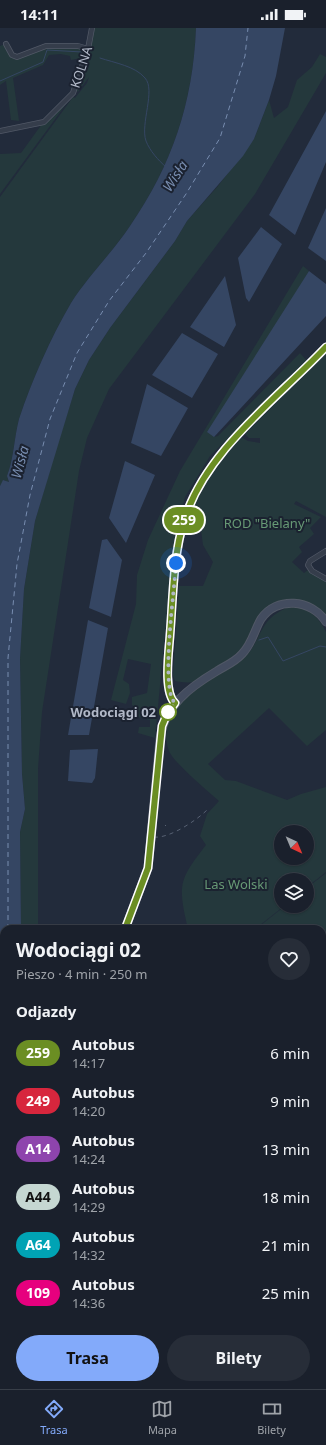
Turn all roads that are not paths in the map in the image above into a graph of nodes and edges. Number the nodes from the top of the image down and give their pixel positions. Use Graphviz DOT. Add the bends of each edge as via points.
graph roads {
  1 [pos="92,28"];
  2 [pos="6,44"];
  3 [pos="88,49"];
  4 [pos="0,131"];
  5 [pos="326,347"];
  6 [pos="326,551"];
  7 [pos="326,579"];
  8 [pos="326,622"];
  9 [pos="175,703"];
  10 [pos="127,925"];
  1 -- 3 [label="street, KOLNA"];
  2 -- 3 [label="street" via="12,55 19,58 46,46 78,46"];
  3 -- 4 [label="street, KOLNA" via="73,93 44,122"];
  5 -- 9 [label="main road" via="221,453 204,475 192,500 181,532 171,626 168,679 172,700"];
  6 -- 7 [label="street" via="310,561 308,566"];
  8 -- 9 [label="main road" via="317,611 302,604 288,603 269,611 261,619 242,655 207,677"];
  9 -- 10 [label="main road" via="162,726 148,868"];
}
